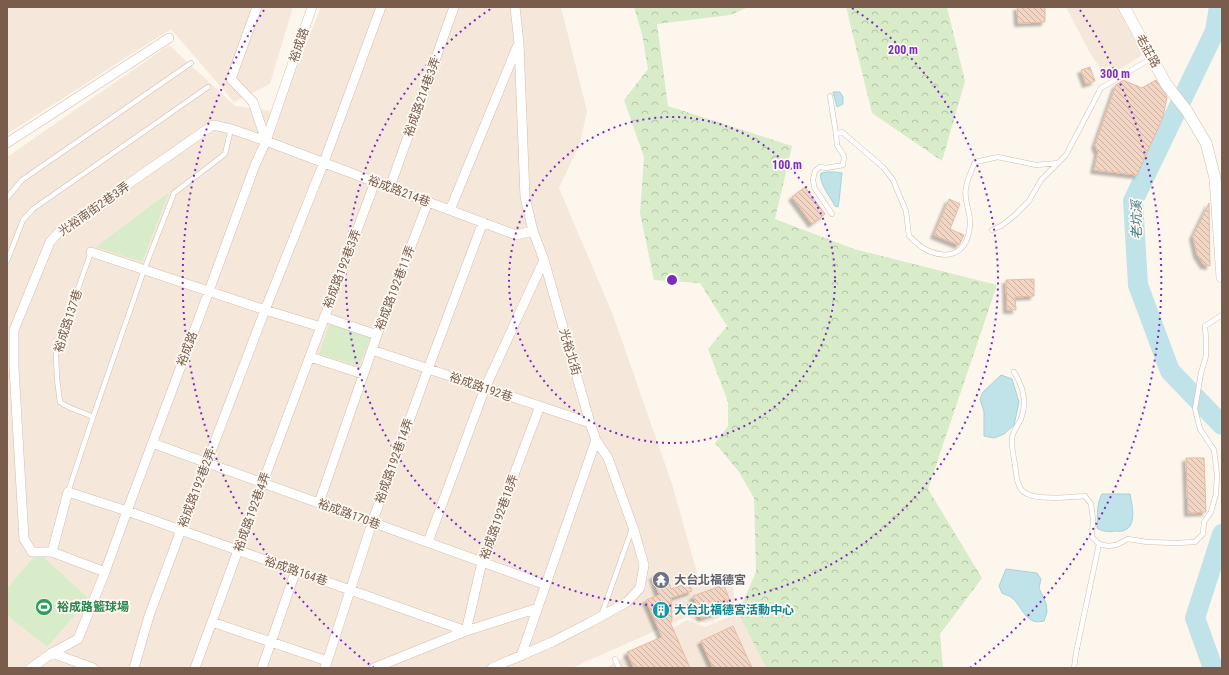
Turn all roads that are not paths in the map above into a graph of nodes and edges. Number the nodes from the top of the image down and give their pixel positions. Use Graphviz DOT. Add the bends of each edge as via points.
graph roads {
  1 [pos="257,7"];
  2 [pos="312,7"];
  3 [pos="381,7"];
  4 [pos="454,7"];
  5 [pos="513,7"];
  6 [pos="1124,7"];
  7 [pos="169,38"];
  8 [pos="519,43"];
  9 [pos="1152,58"];
  10 [pos="191,63"];
  11 [pos="208,87"];
  12 [pos="830,96"];
  13 [pos="231,129"];
  14 [pos="836,134"];
  15 [pos="266,140"];
  16 [pos="7,143"];
  17 [pos="324,162"];
  18 [pos="1058,163"];
  19 [pos="375,182"];
  20 [pos="390,187"];
  21 [pos="7,198"];
  22 [pos="428,202"];
  23 [pos="450,210"];
  24 [pos="832,214"];
  25 [pos="483,222"];
  26 [pos="992,230"];
  27 [pos="533,231"];
  28 [pos="91,252"];
  29 [pos="544,260"];
  30 [pos="7,261"];
  31 [pos="144,270"];
  32 [pos="1222,277"];
  33 [pos="209,291"];
  34 [pos="265,310"];
  35 [pos="1222,315"];
  36 [pos="324,317"];
  37 [pos="320,328"];
  38 [pos="377,335"];
  39 [pos="372,350"];
  40 [pos="310,357"];
  41 [pos="428,369"];
  42 [pos="1014,372"];
  43 [pos="363,374"];
  44 [pos="485,388"];
  45 [pos="540,406"];
  46 [pos="94,417"];
  47 [pos="590,423"];
  48 [pos="596,440"];
  49 [pos="152,443"];
  50 [pos="207,462"];
  51 [pos="263,482"];
  52 [pos="68,492"];
  53 [pos="319,503"];
  54 [pos="127,511"];
  55 [pos="372,522"];
  56 [pos="633,526"];
  57 [pos="181,530"];
  58 [pos="428,542"];
  59 [pos="1099,544"];
  60 [pos="238,550"];
  61 [pos="52,552"];
  62 [pos="482,562"];
  63 [pos="296,570"];
  64 [pos="105,572"];
  65 [pos="546,585"];
  66 [pos="350,590"];
  67 [pos="538,608"];
  68 [pos="601,616"];
  69 [pos="212,622"];
  70 [pos="466,631"];
  71 [pos="271,642"];
  72 [pos="52,653"];
  73 [pos="521,656"];
  74 [pos="615,659"];
  75 [pos="326,665"];
  76 [pos="31,668"];
  77 [pos="93,668"];
  78 [pos="134,668"];
  79 [pos="195,668"];
  80 [pos="262,668"];
  81 [pos="374,668"];
  82 [pos="492,668"];
  83 [pos="620,668"];
  84 [pos="1074,668"];
  1 -- 15 [label="street" via="231,79 253,102"];
  2 -- 15 [label="street, 裕成路"];
  3 -- 17 [label="street, 裕成路192巷2弄"];
  4 -- 20 [label="street, 裕成路214巷3弄"];
  5 -- 8 [label="street, 光裕北街"];
  6 -- 9 [label="street, 老莊路"];
  7 -- 16 [label="street"];
  8 -- 23 [label="street"];
  8 -- 27 [label="street, 光裕北街" via="526,198"];
  9 -- 18 [label="lane" via="1101,88 1066,155"];
  9 -- 32 [label="street, 老莊路" via="1166,84 1187,111 1206,143 1215,178"];
  10 -- 21 [label="lane" via="22,180"];
  11 -- 30 [label="lane" via="33,209 23,220"];
  12 -- 14 [label="lane"];
  13 -- 15 [label="street, 裕成路214巷"];
  13 -- 31 [label="lane" via="225,154 174,193"];
  13 -- 61 [label="street, 光裕南街2巷3弄" via="213,125 58,233 50,242 14,330 14,368 24,539 32,552"];
  14 -- 18 [label="lane" via="842,132 883,167 906,211 909,236 922,248 935,253 952,254 964,247 970,223 965,189 975,162 998,157 1036,165"];
  14 -- 24 [label="lane" via="837,145 844,156 843,165 820,167 815,171 813,179 814,187"];
  15 -- 17 [label="street, 裕成路214巷"];
  15 -- 33 [label="street, 裕成路"];
  17 -- 19 [label="street, 裕成路214巷"];
  17 -- 34 [label="street, 裕成路192巷2弄"];
  18 -- 26 [label="lane" via="1015,215 1002,226"];
  19 -- 20 [label="street, 裕成路214巷"];
  19 -- 36 [label="street, 裕成路192巷3弄"];
  20 -- 22 [label="street, 裕成路214巷"];
  22 -- 23 [label="street, 裕成路214巷"];
  22 -- 38 [label="street, 裕成路192巷11弄"];
  23 -- 25 [label="street, 裕成路214巷"];
  25 -- 27 [label="street, 裕成路214巷" via="516,235"];
  25 -- 41 [label="street, 裕成路192巷14弄"];
  27 -- 29 [label="street, 光裕北街"];
  28 -- 31 [label="street"];
  28 -- 46 [label="lane, 裕成路137巷" via="61,336 56,355 56,379 60,402 66,407"];
  29 -- 44 [label="street"];
  29 -- 47 [label="street, 光裕北街"];
  31 -- 33 [label="street"];
  31 -- 46 [label="lane"];
  33 -- 34 [label="street"];
  33 -- 49 [label="street, 裕成路"];
  34 -- 37 [label="street"];
  34 -- 50 [label="street, 裕成路192巷2弄"];
  35 -- 59 [label="lane" via="1205,326 1206,356 1195,409 1200,429 1214,450 1217,475 1216,494 1211,512 1204,522 1203,534 1195,542 1128,540 1116,545"];
  36 -- 37 [label="street, 裕成路192巷3弄"];
  36 -- 38 [label="street"];
  37 -- 40 [label="street, 裕成路192巷3弄"];
  38 -- 39 [label="street, 裕成路192巷11弄"];
  39 -- 41 [label="street, 裕成路192巷"];
  39 -- 43 [label="street, 裕成路192巷11弄"];
  40 -- 43 [label="street"];
  40 -- 51 [label="street, 裕成路192巷4弄"];
  41 -- 44 [label="street, 裕成路192巷"];
  41 -- 55 [label="street, 裕成路192巷14弄"];
  42 -- 59 [label="lane" via="1020,381 1024,396 1021,418 1012,439 1016,479 1021,490 1029,496 1085,496 1091,504 1092,537"];
  43 -- 53 [label="street, 裕成路192巷11弄"];
  44 -- 45 [label="street, 裕成路192巷"];
  44 -- 58 [label="street"];
  45 -- 47 [label="street, 裕成路192巷"];
  45 -- 62 [label="street, 裕成路192巷18弄"];
  46 -- 52 [label="lane"];
  47 -- 48 [label="street, 光裕北街"];
  48 -- 56 [label="street, 光裕北街" via="608,458"];
  48 -- 65 [label="street"];
  49 -- 50 [label="street, 裕成路170巷"];
  49 -- 54 [label="street, 裕成路"];
  50 -- 51 [label="street, 裕成路170巷"];
  50 -- 57 [label="street, 裕成路192巷2弄"];
  51 -- 53 [label="street, 裕成路170巷"];
  51 -- 60 [label="street, 裕成路192巷4弄"];
  52 -- 54 [label="street, 裕成路164巷"];
  52 -- 61 [label="street"];
  53 -- 55 [label="street, 裕成路170巷"];
  54 -- 57 [label="street, 裕成路164巷"];
  54 -- 64 [label="street, 裕成路"];
  55 -- 58 [label="street, 裕成路170巷"];
  55 -- 66 [label="street, 裕成路192巷14弄"];
  56 -- 68 [label="lane"];
  56 -- 68 [label="street, 光裕北街" via="644,564 640,588 627,602"];
  57 -- 60 [label="street, 裕成路164巷"];
  57 -- 78 [label="street, 裕成路192巷2弄" via="149,616"];
  58 -- 62 [label="street, 裕成路170巷"];
  59 -- 84 [label="lane"];
  60 -- 63 [label="street, 裕成路164巷"];
  60 -- 69 [label="street, 裕成路192巷4弄"];
  61 -- 64 [label="street, 光裕南街2巷3弄"];
  62 -- 65 [label="street, 裕成路170巷"];
  62 -- 70 [label="street, 裕成路192巷18弄"];
  63 -- 66 [label="street, 裕成路164巷"];
  63 -- 71 [label="street"];
  64 -- 72 [label="street, 裕成路" via="78,639"];
  65 -- 67 [label="street"];
  66 -- 70 [label="street, 裕成路164巷"];
  66 -- 75 [label="street, 裕成路192巷14弄"];
  67 -- 70 [label="street"];
  67 -- 73 [label="street"];
  68 -- 73 [label="street, 光裕北街"];
  69 -- 71 [label="street"];
  69 -- 79 [label="street, 裕成路192巷4弄"];
  70 -- 81 [label="street"];
  71 -- 75 [label="street"];
  71 -- 80 [label="street"];
  72 -- 76 [label="street, 裕成路"];
  72 -- 77 [label="street"];
  73 -- 82 [label="street"];
  74 -- 83 [label="lane"];
}
